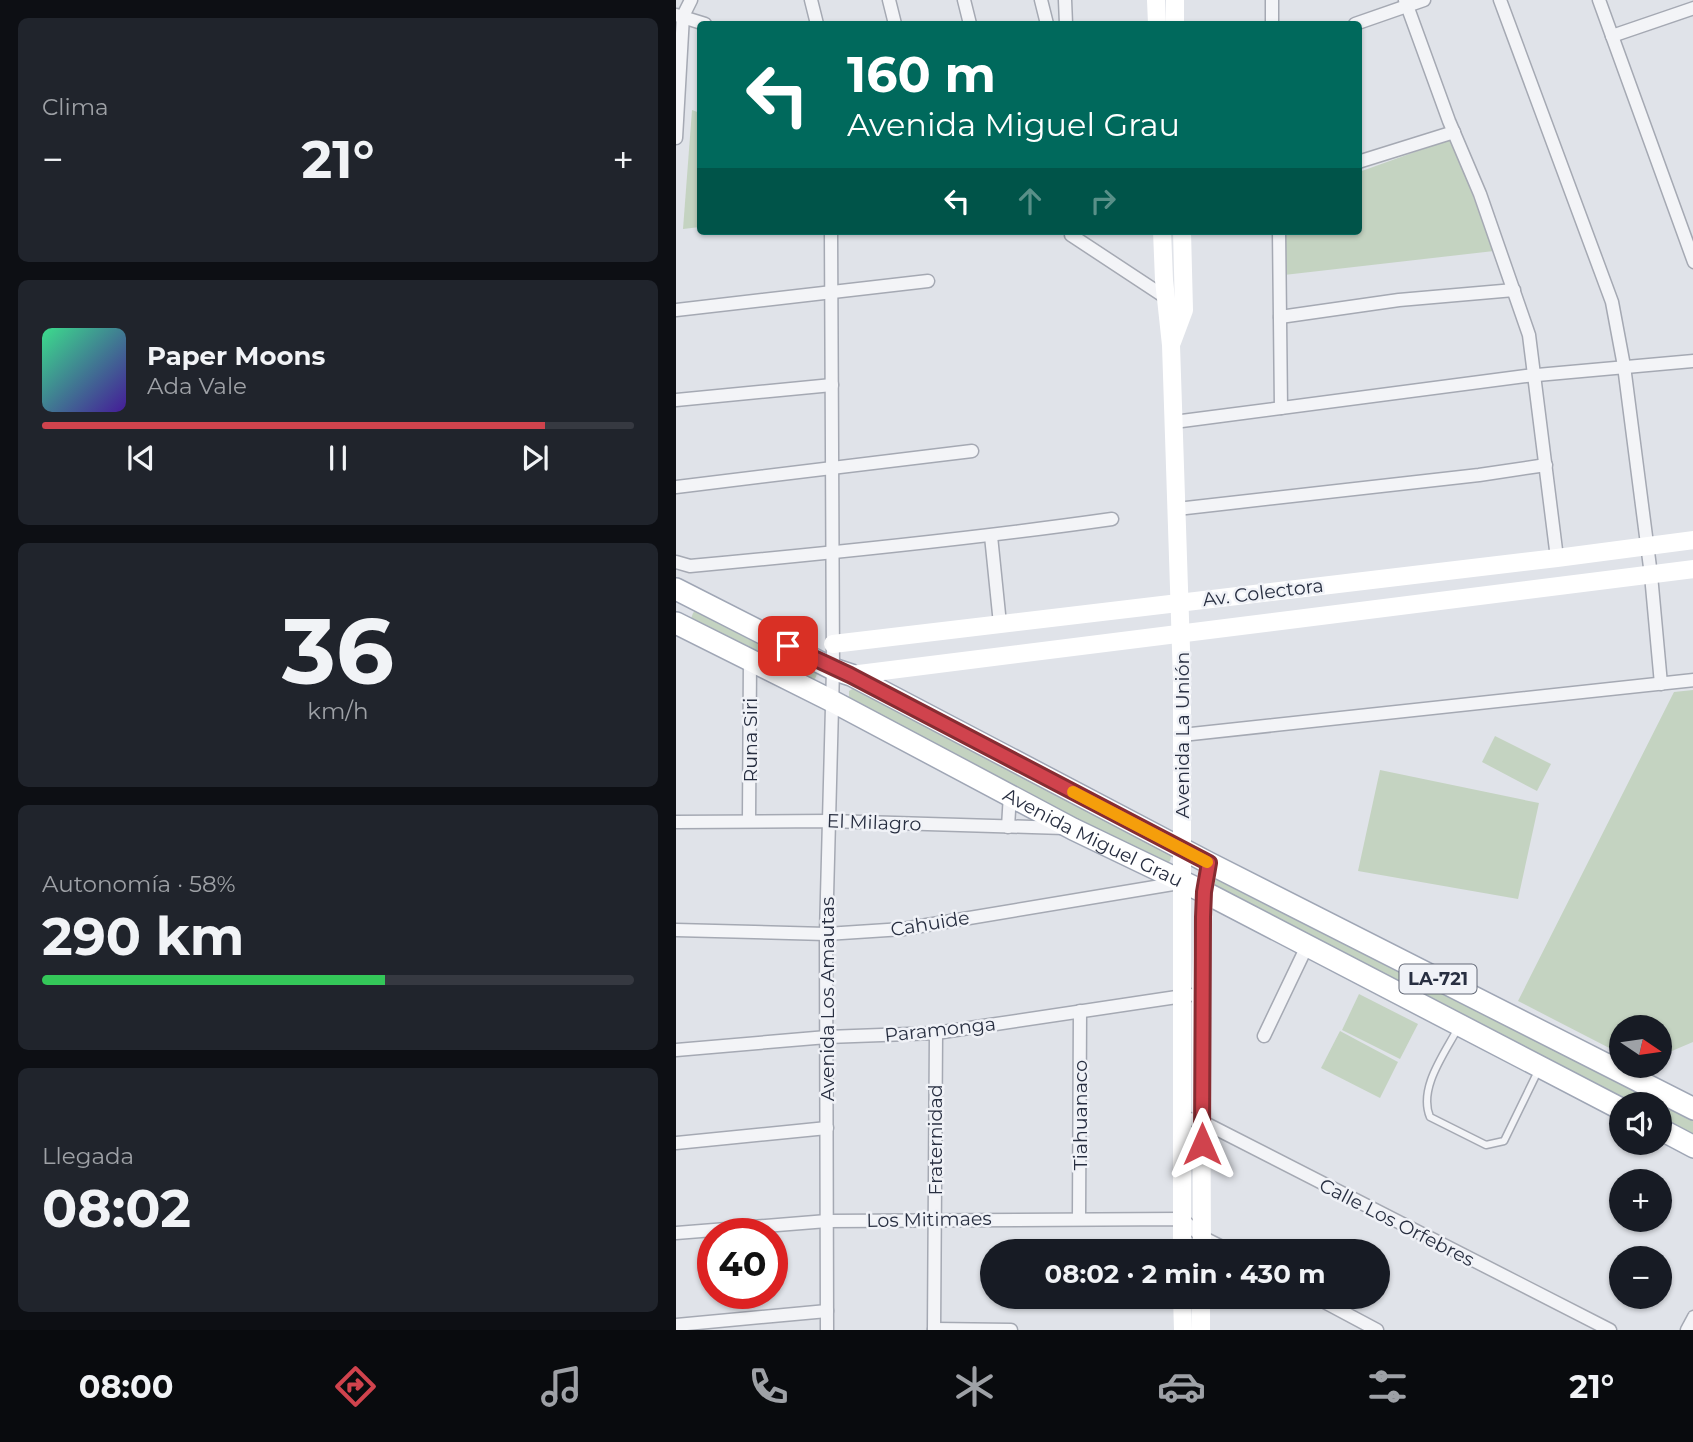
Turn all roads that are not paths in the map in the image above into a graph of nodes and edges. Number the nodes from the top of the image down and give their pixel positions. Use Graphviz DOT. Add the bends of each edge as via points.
graph roads {
  1 [pos="691,0"];
  2 [pos="811,0"];
  3 [pos="889,0"];
  4 [pos="964,0"];
  5 [pos="1041,0"];
  6 [pos="1065,0"];
  7 [pos="1156,0"];
  8 [pos="1175,0"];
  9 [pos="1272,0"];
  10 [pos="1424,0"];
  11 [pos="1500,0"];
  12 [pos="1599,0"];
  13 [pos="1407,3"];
  14 [pos="1693,8"];
  15 [pos="680,16"];
  16 [pos="697,21"];
  17 [pos="816,21"];
  18 [pos="894,21"];
  19 [pos="969,21"];
  20 [pos="1047,21"];
  21 [pos="1066,21"];
  22 [pos="1157,21"];
  23 [pos="1175,21"];
  24 [pos="1272,21"];
  25 [pos="1362,21"];
  26 [pos="1612,36"];
  27 [pos="1454,132"];
  28 [pos="676,138"];
  29 [pos="1362,161"];
  30 [pos="831,235"];
  31 [pos="1072,235"];
  32 [pos="1162,235"];
  33 [pos="1182,235"];
  34 [pos="1279,235"];
  35 [pos="1693,262"];
  36 [pos="928,281"];
  37 [pos="1514,290"];
  38 [pos="831,292"];
  39 [pos="1165,298"];
  40 [pos="676,310"];
  41 [pos="1280,317"];
  42 [pos="1171,345"];
  43 [pos="1693,361"];
  44 [pos="1624,366"];
  45 [pos="1536,375"];
  46 [pos="832,385"];
  47 [pos="676,400"];
  48 [pos="1281,408"];
  49 [pos="1174,422"];
  50 [pos="972,451"];
  51 [pos="1546,465"];
  52 [pos="832,468"];
  53 [pos="676,487"];
  54 [pos="1177,509"];
  55 [pos="1112,519"];
  56 [pos="991,537"];
  57 [pos="1693,540"];
  58 [pos="1647,546"];
  59 [pos="832,552"];
  60 [pos="1557,558"];
  61 [pos="676,562"];
  62 [pos="1693,569"];
  63 [pos="1651,575"];
  64 [pos="676,589"];
  65 [pos="1180,602"];
  66 [pos="676,623"];
  67 [pos="1000,624"];
  68 [pos="1181,635"];
  69 [pos="833,644"];
  70 [pos="750,659"];
  71 [pos="842,672"];
  72 [pos="1693,680"];
  73 [pos="1661,684"];
  74 [pos="832,701"];
  75 [pos="1182,736"];
  76 [pos="1010,794"];
  77 [pos="749,821"];
  78 [pos="829,821"];
  79 [pos="676,822"];
  80 [pos="1008,827"];
  81 [pos="1073,829"];
  82 [pos="1182,849"];
  83 [pos="1209,863"];
  84 [pos="1182,882"];
  85 [pos="1204,892"];
  86 [pos="676,930"];
  87 [pos="826,934"];
  88 [pos="1307,946"];
  89 [pos="1202,993"];
  90 [pos="1183,996"];
  91 [pos="1080,1011"];
  92 [pos="1460,1025"];
  93 [pos="936,1033"];
  94 [pos="1264,1036"];
  95 [pos="826,1037"];
  96 [pos="676,1050"];
  97 [pos="1540,1067"];
  98 [pos="1609,1103"];
  99 [pos="1693,1110"];
  100 [pos="1182,1118"];
  101 [pos="1201,1121"];
  102 [pos="826,1128"];
  103 [pos="1672,1136"];
  104 [pos="676,1143"];
  105 [pos="1693,1147"];
  106 [pos="934,1219"];
  107 [pos="1079,1219"];
  108 [pos="1182,1219"];
  109 [pos="827,1220"];
  110 [pos="676,1233"];
  111 [pos="1182,1239"];
  112 [pos="1198,1239"];
  113 [pos="1202,1239"];
  114 [pos="1182,1309"];
  115 [pos="1201,1309"];
  116 [pos="1338,1309"];
  117 [pos="827,1311"];
  118 [pos="1693,1317"];
  119 [pos="676,1325"];
  120 [pos="827,1330"];
  121 [pos="934,1330"];
  122 [pos="1011,1330"];
  123 [pos="1183,1330"];
  124 [pos="1201,1330"];
  125 [pos="1377,1330"];
  126 [pos="1610,1330"];
  127 [pos="1687,1330"];
  1 -- 15 [label="street"];
  2 -- 17 [label="street"];
  3 -- 18 [label="street"];
  4 -- 19 [label="street"];
  5 -- 20 [label="street"];
  6 -- 21 [label="street"];
  7 -- 22 [label="street"];
  8 -- 23 [label="street"];
  9 -- 24 [label="street"];
  10 -- 13 [label="street"];
  11 -- 44 [label="street" via="1612,302"];
  12 -- 26 [label="street"];
  13 -- 25 [label="street"];
  13 -- 27 [label="street"];
  14 -- 26 [label="street"];
  15 -- 16 [label="street"];
  15 -- 28 [label="street"];
  26 -- 35 [label="street"];
  27 -- 29 [label="street"];
  27 -- 37 [label="street"];
  30 -- 38 [label="street, Avenida Los Amautas"];
  31 -- 39 [label="street"];
  32 -- 39 [label="street, Avenida La Unión"];
  33 -- 42 [label="street, Avenida La Unión" via="1184,310"];
  34 -- 41 [label="street"];
  36 -- 38 [label="street"];
  37 -- 41 [label="street"];
  37 -- 45 [label="street"];
  38 -- 40 [label="street"];
  38 -- 46 [label="street, Avenida Los Amautas"];
  39 -- 42 [label="street, Avenida La Unión"];
  41 -- 48 [label="street"];
  42 -- 49 [label="street, Avenida La Unión"];
  43 -- 44 [label="street"];
  44 -- 45 [label="street"];
  44 -- 58 [label="street"];
  45 -- 48 [label="street"];
  45 -- 51 [label="street"];
  46 -- 47 [label="street"];
  46 -- 52 [label="street, Avenida Los Amautas"];
  48 -- 49 [label="street"];
  49 -- 54 [label="street, Avenida La Unión"];
  50 -- 52 [label="street"];
  51 -- 54 [label="street"];
  51 -- 60 [label="street"];
  52 -- 53 [label="street"];
  52 -- 59 [label="street, Avenida Los Amautas"];
  54 -- 65 [label="street, Avenida La Unión"];
  55 -- 56 [label="street"];
  56 -- 59 [label="street"];
  56 -- 67 [label="street"];
  57 -- 58 [label="street, Av. Colectora"];
  58 -- 60 [label="street, Av. Colectora"];
  58 -- 63 [label="street"];
  59 -- 61 [label="street" via="690,566"];
  59 -- 69 [label="street, Avenida Los Amautas"];
  60 -- 65 [label="street, Av. Colectora"];
  62 -- 63 [label="street, Av. Colectora"];
  63 -- 68 [label="street, Av. Colectora"];
  63 -- 73 [label="street"];
  64 -- 71 [label="main road, Avenida Miguel Grau / LA-721"];
  65 -- 67 [label="street, Av. Colectora"];
  65 -- 68 [label="street, Avenida La Unión"];
  66 -- 70 [label="main road, Avenida Miguel Grau / LA-721"];
  67 -- 69 [label="street, Av. Colectora"];
  68 -- 71 [label="street, Av. Colectora"];
  68 -- 75 [label="street, Avenida La Unión"];
  69 -- 71 [label="street, Avenida Los Amautas"];
  70 -- 74 [label="main road, Avenida Miguel Grau / LA-721"];
  70 -- 77 [label="street, Runa Siri"];
  71 -- 74 [label="street, Avenida Los Amautas"];
  71 -- 82 [label="main road, Avenida Miguel Grau / LA-721"];
  72 -- 73 [label="street"];
  73 -- 75 [label="street"];
  74 -- 76 [label="main road, Avenida Miguel Grau / LA-721"];
  74 -- 78 [label="street, Avenida Los Amautas"];
  75 -- 82 [label="street, Avenida La Unión"];
  76 -- 80 [label="street"];
  76 -- 81 [label="main road, Avenida Miguel Grau / LA-721"];
  77 -- 78 [label="street, El Milagro"];
  77 -- 79 [label="street, El Milagro"];
  78 -- 80 [label="street, El Milagro"];
  78 -- 87 [label="street, Avenida Los Amautas"];
  80 -- 81 [label="street, El Milagro"];
  81 -- 84 [label="main road, Avenida Miguel Grau / LA-721"];
  82 -- 83 [label="main road, Avenida Miguel Grau / LA-721"];
  82 -- 84 [label="street, Avenida La Unión"];
  83 -- 85 [label="street"];
  83 -- 99 [label="main road, Avenida Miguel Grau / LA-721"];
  84 -- 85 [label="main road, Avenida Miguel Grau / LA-721"];
  84 -- 87 [label="street, Cahuide" via="903,929"];
  84 -- 90 [label="street, Avenida La Unión"];
  85 -- 88 [label="main road, Avenida Miguel Grau / LA-721"];
  85 -- 89 [label="street"];
  86 -- 87 [label="street, Cahuide"];
  87 -- 95 [label="street, Avenida Los Amautas"];
  88 -- 92 [label="main road, Avenida Miguel Grau / LA-721"];
  88 -- 94 [label="street"];
  89 -- 90 [label="street, Paramonga"];
  89 -- 101 [label="street"];
  90 -- 91 [label="street, Paramonga"];
  90 -- 100 [label="street, Avenida La Unión"];
  91 -- 93 [label="street, Paramonga"];
  91 -- 107 [label="street, Tiahuanaco"];
  92 -- 97 [label="main road, Avenida Miguel Grau / LA-721"];
  92 -- 97 [label="lane" via="1431,1080 1430,1117 1486,1145 1504,1141"];
  93 -- 95 [label="street, Paramonga"];
  93 -- 106 [label="street, Fraternidad"];
  95 -- 96 [label="street, Paramonga"];
  95 -- 102 [label="street, Avenida Los Amautas"];
  97 -- 98 [label="main road, Avenida Miguel Grau / LA-721"];
  100 -- 101 [label="street, Calle Los Orfebres"];
  100 -- 108 [label="street, Avenida La Unión"];
  101 -- 113 [label="street"];
  101 -- 126 [label="street, Calle Los Orfebres"];
  102 -- 104 [label="street"];
  102 -- 109 [label="street, Avenida Los Amautas"];
  103 -- 105 [label="main road"];
  106 -- 107 [label="street, Los Mitimaes"];
  106 -- 109 [label="street, Los Mitimaes"];
  106 -- 121 [label="street, Fraternidad"];
  107 -- 108 [label="street, Los Mitimaes"];
  108 -- 111 [label="street, Avenida La Unión"];
  108 -- 112 [label="street"];
  109 -- 110 [label="street, Los Mitimaes"];
  109 -- 117 [label="street, Avenida Los Amautas"];
  114 -- 123 [label="street"];
  115 -- 124 [label="street"];
  116 -- 125 [label="street"];
  117 -- 119 [label="street"];
  117 -- 120 [label="street, Avenida Los Amautas"];
  118 -- 127 [label="street"];
  121 -- 122 [label="street"];
}
